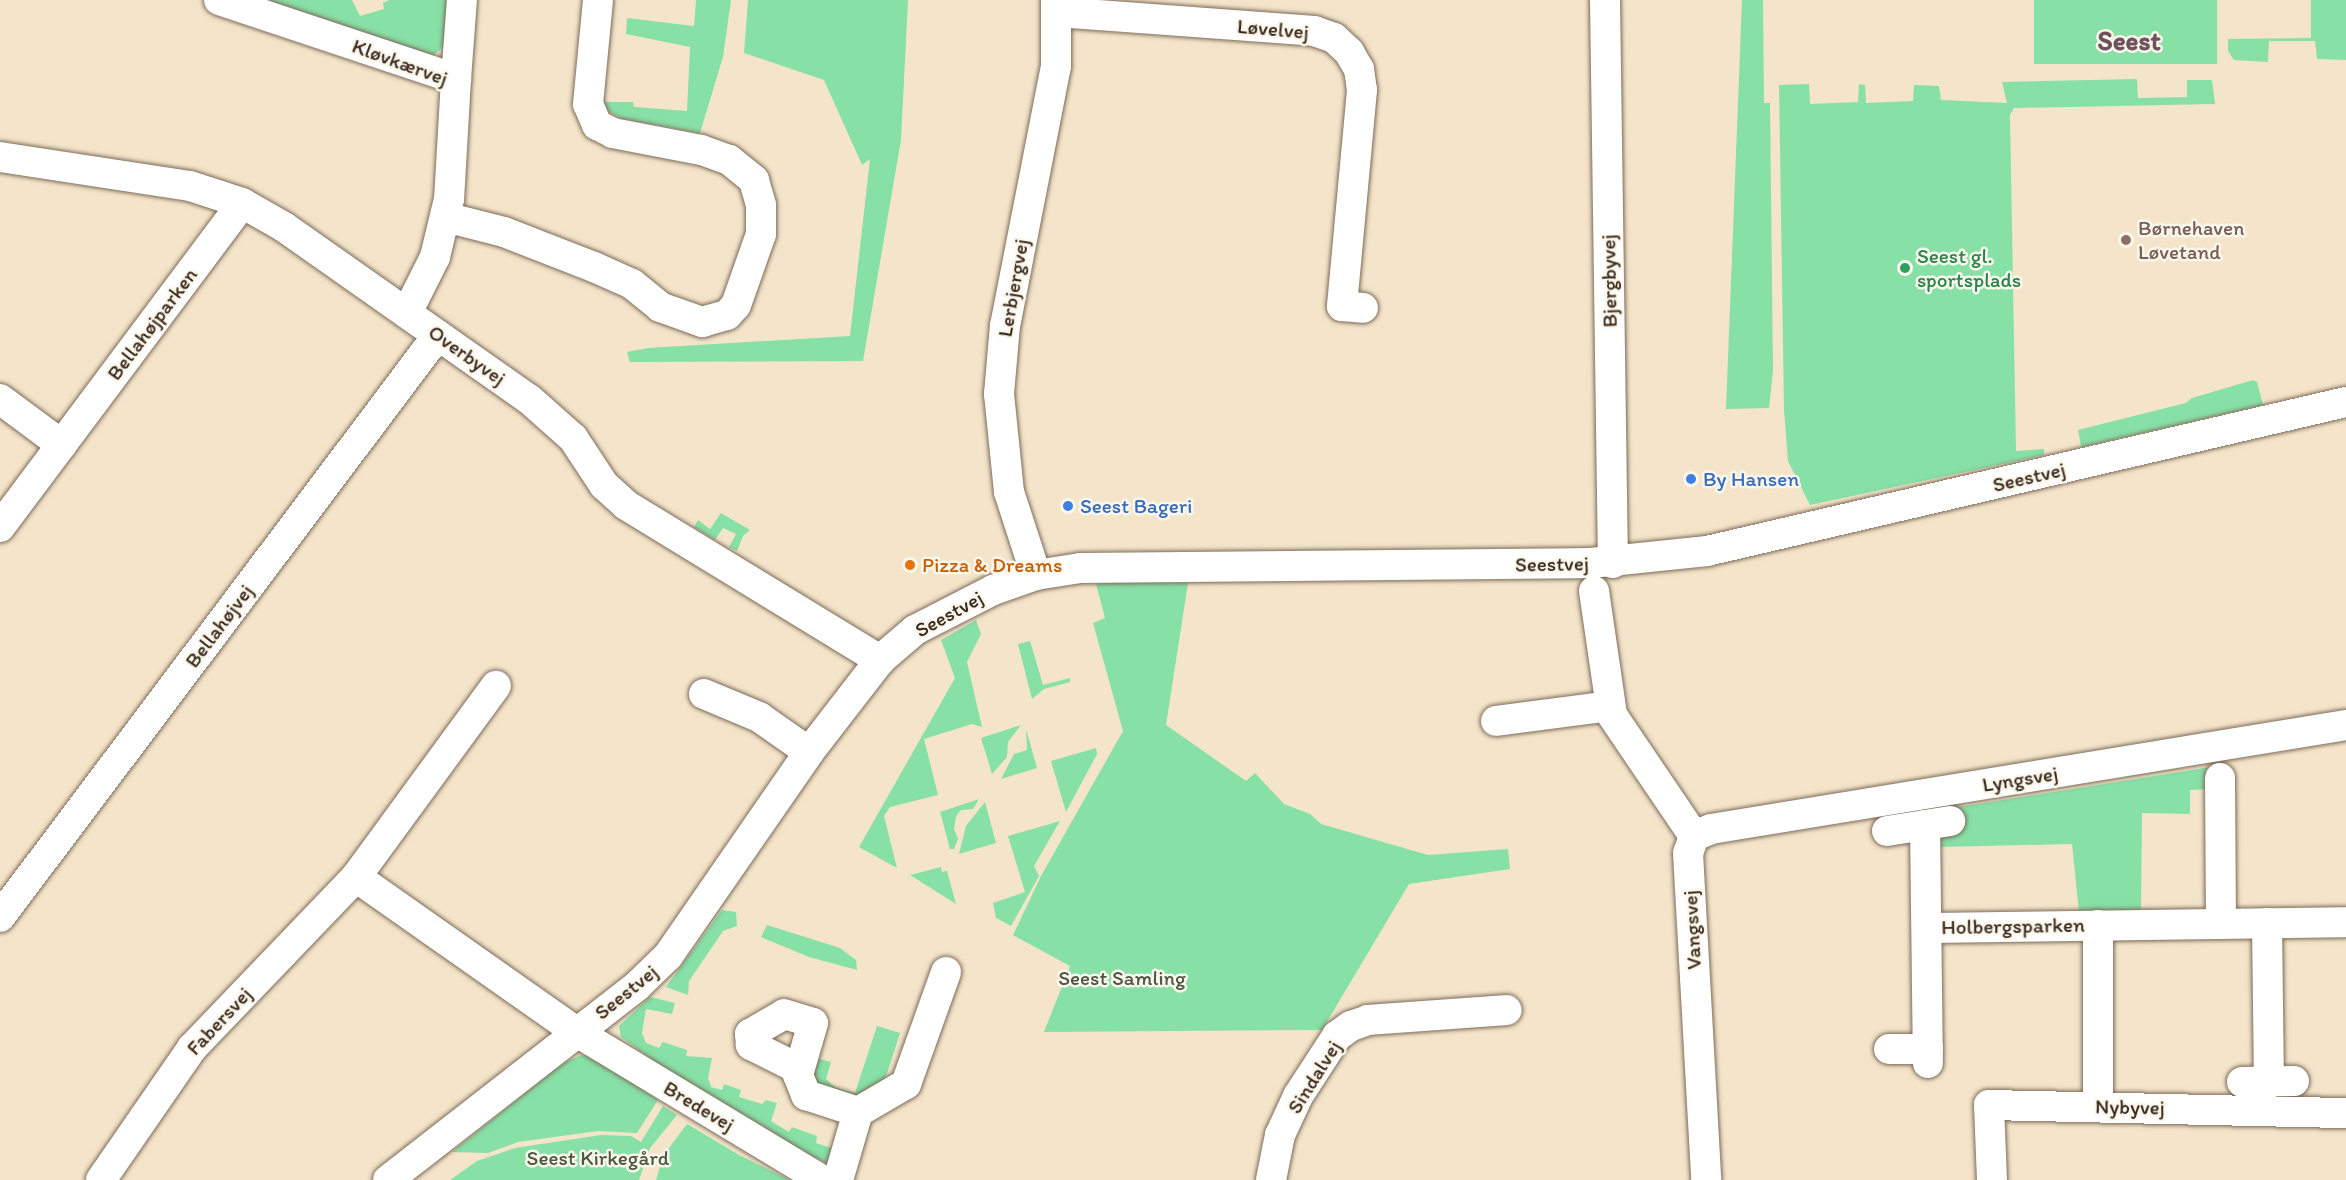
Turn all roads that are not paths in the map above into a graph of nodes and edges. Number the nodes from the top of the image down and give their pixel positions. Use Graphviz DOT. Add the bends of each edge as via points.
graph roads {
  1 [pos="219,0"];
  2 [pos="462,0"];
  3 [pos="598,0"];
  4 [pos="1605,0"];
  5 [pos="1057,6"];
  6 [pos="456,79"];
  7 [pos="0,157"];
  8 [pos="242,203"];
  9 [pos="445,217"];
  10 [pos="1363,308"];
  11 [pos="407,312"];
  12 [pos="438,335"];
  13 [pos="0,399"];
  14 [pos="2346,402"];
  15 [pos="62,445"];
  16 [pos="0,527"];
  17 [pos="1613,563"];
  18 [pos="1036,575"];
  19 [pos="1594,591"];
  20 [pos="880,660"];
  21 [pos="496,686"];
  22 [pos="704,694"];
  23 [pos="1610,706"];
  24 [pos="1496,722"];
  25 [pos="2346,725"];
  26 [pos="809,752"];
  27 [pos="2212,795"];
  28 [pos="1887,831"];
  29 [pos="1694,836"];
  30 [pos="356,878"];
  31 [pos="0,917"];
  32 [pos="2346,922"];
  33 [pos="2267,923"];
  34 [pos="2221,924"];
  35 [pos="2098,925"];
  36 [pos="1928,928"];
  37 [pos="946,972"];
  38 [pos="1507,1010"];
  39 [pos="575,1031"];
  40 [pos="1888,1049"];
  41 [pos="799,1069"];
  42 [pos="2268,1082"];
  43 [pos="2098,1106"];
  44 [pos="858,1112"];
  45 [pos="2346,1113"];
  46 [pos="101,1180"];
  47 [pos="388,1180"];
  48 [pos="822,1180"];
  49 [pos="838,1180"];
  50 [pos="1271,1180"];
  51 [pos="1706,1180"];
  52 [pos="1992,1180"];
  1 -- 6 [label="street, Kløvkærvej"];
  2 -- 6 [label="street"];
  3 -- 9 [label="street" via="588,104 597,125 613,133 701,150 729,160 754,180 761,205 761,234 736,305 727,315 702,322 660,307 632,284 594,267 504,232"];
  4 -- 17 [label="street, Bjergbyvej"];
  5 -- 10 [label="street, Løvelvej" via="1314,31 1334,38 1349,51 1359,69 1362,90 1342,306"];
  5 -- 18 [label="street, Lerbjergvej" via="1056,66 1005,326 999,394 1009,492"];
  6 -- 9 [label="street, Kløvkærvej"];
  7 -- 8 [label="street, Overbyvej" via="190,186"];
  8 -- 11 [label="street, Overbyvej" via="284,227"];
  8 -- 15 [label="street, Bellahøjparken"];
  9 -- 11 [label="street, Kløvkærvej" via="435,257"];
  11 -- 12 [label="street, Overbyvej"];
  12 -- 20 [label="street, Overbyvej" via="529,399 573,438 604,486 626,506"];
  12 -- 31 [label="street, Bellahøjvej"];
  13 -- 15 [label="street"];
  14 -- 17 [label="street, Seestvej" via="1707,551"];
  15 -- 16 [label="street, Bellahøjparken"];
  17 -- 18 [label="street, Seestvej" via="1080,568"];
  18 -- 20 [label="street, Seestvej" via="953,608 915,630"];
  19 -- 23 [label="street"];
  20 -- 26 [label="street, Seestvej"];
  21 -- 30 [label="street, Fabersvej"];
  22 -- 26 [label="street" via="759,717"];
  23 -- 24 [label="street"];
  23 -- 29 [label="street" via="1612,715"];
  25 -- 29 [label="street, Lyngsvej" via="1711,829"];
  26 -- 39 [label="street, Seestvej" via="668,956 637,987"];
  27 -- 34 [label="street"];
  28 -- 36 [label="street, Holbergsparken" via="1938,823"];
  29 -- 51 [label="street, Vangsvej" via="1688,853"];
  30 -- 39 [label="street"];
  30 -- 46 [label="street, Fabersvej" via="192,1048"];
  32 -- 33 [label="street, Holbergsparken"];
  33 -- 34 [label="street, Holbergsparken"];
  33 -- 42 [label="street"];
  34 -- 35 [label="street, Holbergsparken"];
  35 -- 36 [label="street, Holbergsparken"];
  35 -- 43 [label="street, Holbergsparken"];
  36 -- 40 [label="street, Holbergsparken" via="1928,1056"];
  37 -- 44 [label="street" via="906,1084"];
  38 -- 50 [label="street, Sindalvej" via="1368,1020 1337,1036 1298,1096 1280,1135"];
  39 -- 47 [label="street, Seestvej"];
  39 -- 48 [label="street, Bredevej"];
  41 -- 44 [label="street" via="806,1095"];
  43 -- 45 [label="street, Nybyvej"];
  43 -- 52 [label="street, Nybyvej" via="1989,1105"];
  44 -- 49 [label="street"];
}
